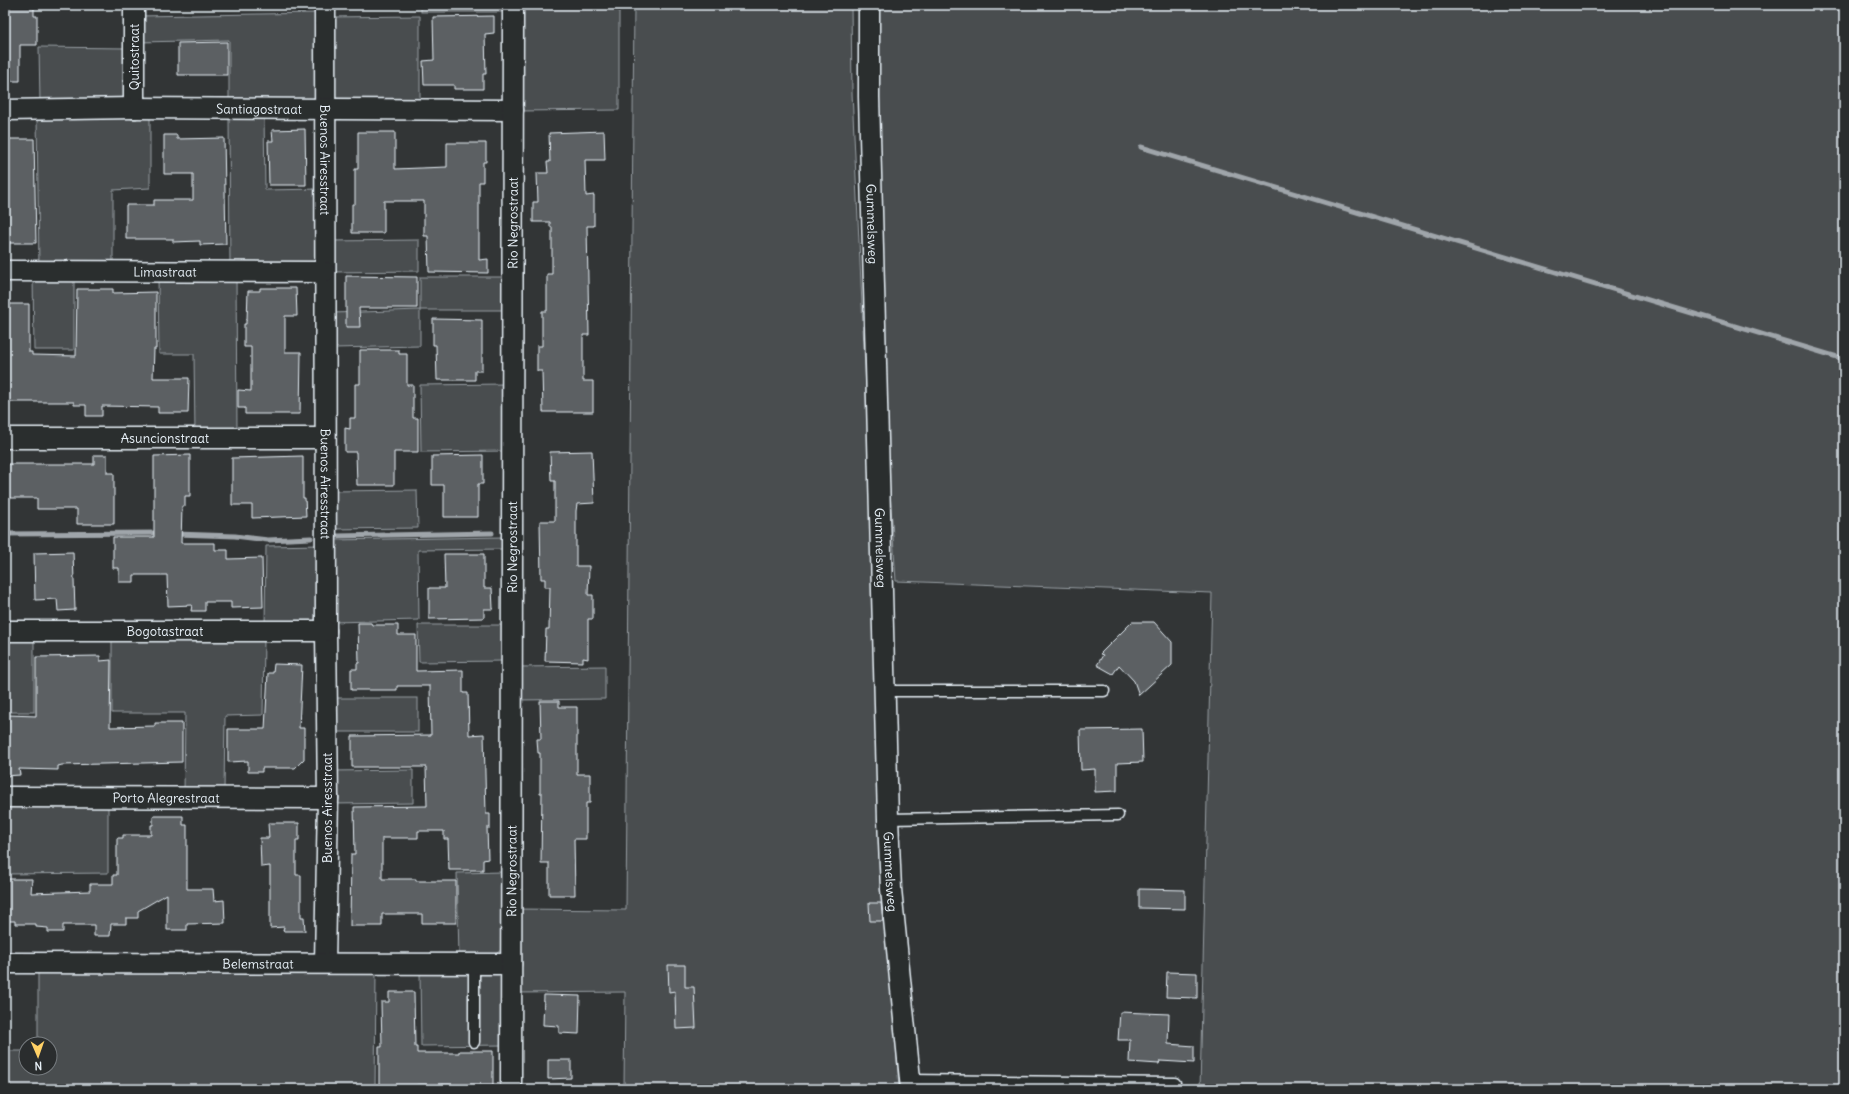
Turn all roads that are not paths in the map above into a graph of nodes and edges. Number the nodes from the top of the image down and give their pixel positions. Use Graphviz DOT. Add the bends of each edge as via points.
graph roads {
  1 [pos="134,5"];
  2 [pos="325,5"];
  3 [pos="513,5"];
  4 [pos="869,5"];
  5 [pos="134,108"];
  6 [pos="325,109"];
  7 [pos="5,110"];
  8 [pos="513,110"];
  9 [pos="5,271"];
  10 [pos="325,272"];
  11 [pos="5,438"];
  12 [pos="325,438"];
  13 [pos="5,631"];
  14 [pos="326,631"];
  15 [pos="884,691"];
  16 [pos="1104,691"];
  17 [pos="5,797"];
  18 [pos="328,798"];
  19 [pos="1118,815"];
  20 [pos="888,819"];
  21 [pos="5,963"];
  22 [pos="325,963"];
  23 [pos="474,964"];
  24 [pos="511,964"];
  25 [pos="474,1042"];
  26 [pos="1175,1083"];
  27 [pos="910,1084"];
  28 [pos="511,1089"];
  1 -- 5 [label="street, Quitostraat"];
  2 -- 6 [label="street, Buenos Airesstraat"];
  3 -- 8 [label="street, Rio Negrostraat"];
  4 -- 15 [label="street, Gummelsweg" via="869,97"];
  5 -- 6 [label="street, Santiagostraat"];
  5 -- 7 [label="street, Santiagostraat"];
  6 -- 8 [label="street, Santiagostraat"];
  6 -- 10 [label="street, Buenos Airesstraat"];
  8 -- 24 [label="street, Rio Negrostraat"];
  9 -- 10 [label="street, Limastraat"];
  10 -- 12 [label="street, Buenos Airesstraat"];
  11 -- 12 [label="street, Asuncionstraat"];
  12 -- 14 [label="street, Buenos Airesstraat"];
  13 -- 14 [label="street, Bogotastraat"];
  14 -- 18 [label="street, Buenos Airesstraat"];
  15 -- 16 [label="lane"];
  15 -- 20 [label="street, Gummelsweg"];
  17 -- 18 [label="street, Porto Alegrestraat"];
  18 -- 22 [label="street, Buenos Airesstraat"];
  19 -- 20 [label="lane"];
  20 -- 27 [label="street, Gummelsweg" via="891,889"];
  21 -- 22 [label="street, Belemstraat"];
  22 -- 23 [label="street, Belemstraat"];
  23 -- 24 [label="street, Belemstraat"];
  23 -- 25 [label="lane"];
  24 -- 28 [label="street, Rio Negrostraat"];
  26 -- 27 [label="lane"];
}
